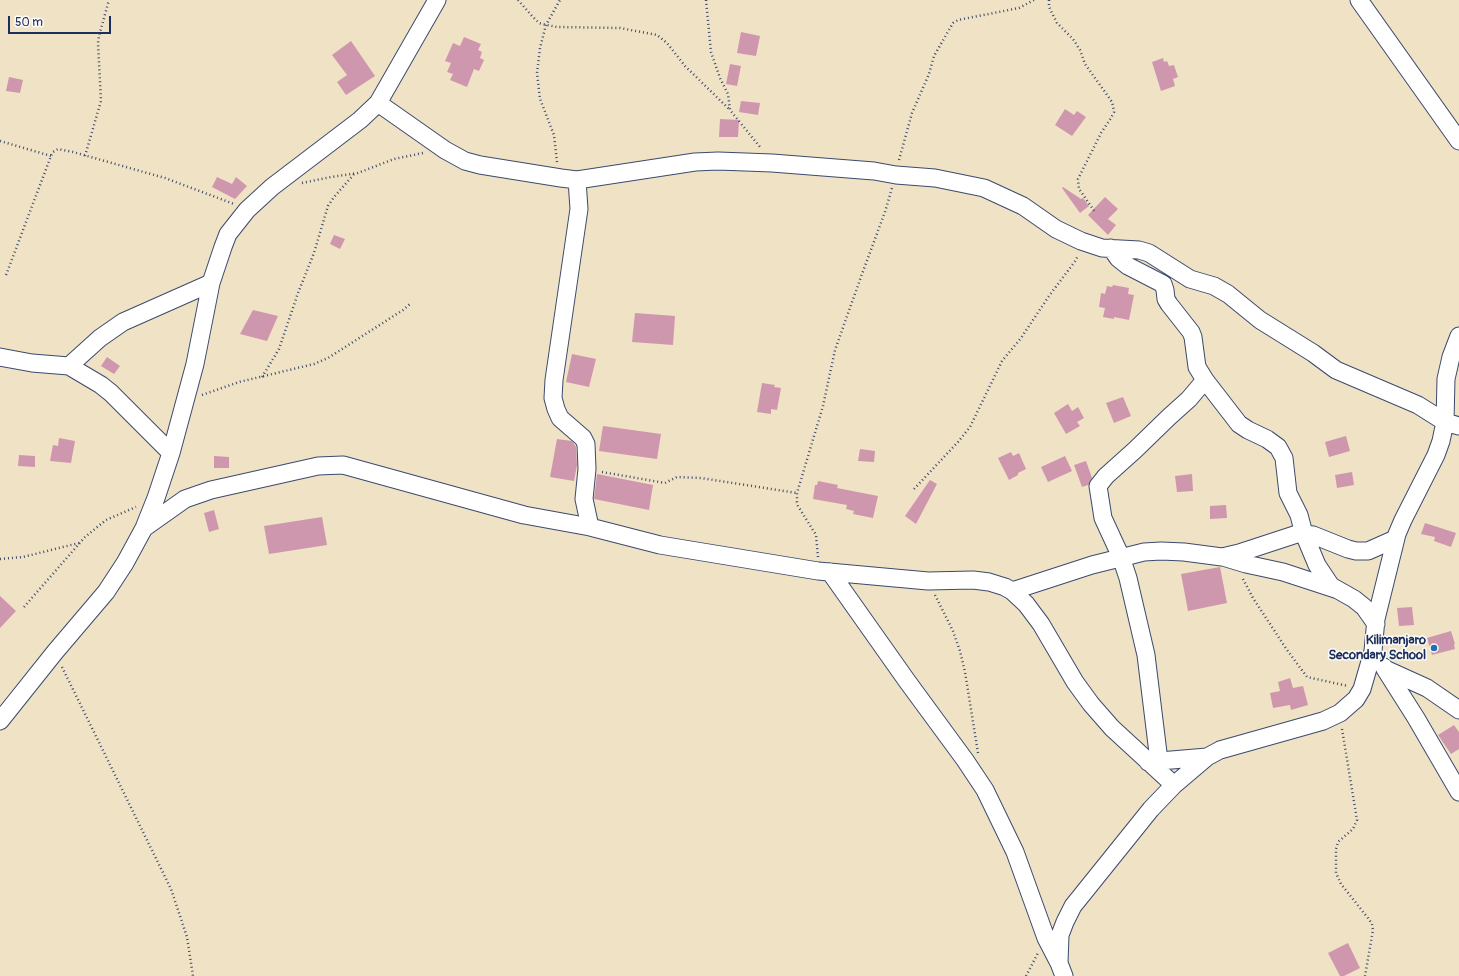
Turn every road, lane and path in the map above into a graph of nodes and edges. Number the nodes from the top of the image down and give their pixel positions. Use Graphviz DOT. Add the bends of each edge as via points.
graph roads {
  1 [pos="109,0"];
  2 [pos="437,0"];
  3 [pos="518,0"];
  4 [pos="560,0"];
  5 [pos="706,0"];
  6 [pos="1034,0"];
  7 [pos="1049,0"];
  8 [pos="1359,0"];
  9 [pos="546,25"];
  10 [pos="378,103"];
  11 [pos="730,110"];
  12 [pos="0,141"];
  13 [pos="1459,141"];
  14 [pos="445,150"];
  15 [pos="51,156"];
  16 [pos="85,156"];
  17 [pos="772,163"];
  18 [pos="355,173"];
  19 [pos="896,175"];
  20 [pos="569,179"];
  21 [pos="300,184"];
  22 [pos="252,205"];
  23 [pos="1095,212"];
  24 [pos="1082,241"];
  25 [pos="1111,248"];
  26 [pos="6,275"];
  27 [pos="211,283"];
  28 [pos="410,304"];
  29 [pos="1459,336"];
  30 [pos="0,357"];
  31 [pos="69,366"];
  32 [pos="262,377"];
  33 [pos="1205,380"];
  34 [pos="185,402"];
  35 [pos="1452,424"];
  36 [pos="171,453"];
  37 [pos="587,469"];
  38 [pos="914,489"];
  39 [pos="797,493"];
  40 [pos="156,498"];
  41 [pos="590,527"];
  42 [pos="144,528"];
  43 [pos="1304,534"];
  44 [pos="1395,539"];
  45 [pos="80,543"];
  46 [pos="1121,558"];
  47 [pos="0,559"];
  48 [pos="1228,559"];
  49 [pos="824,572"];
  50 [pos="928,581"];
  51 [pos="1335,589"];
  52 [pos="1012,591"];
  53 [pos="24,606"];
  54 [pos="1376,624"];
  55 [pos="1373,651"];
  56 [pos="55,652"];
  57 [pos="1385,669"];
  58 [pos="1362,689"];
  59 [pos="1348,706"];
  60 [pos="1459,710"];
  61 [pos="0,720"];
  62 [pos="979,754"];
  63 [pos="1207,757"];
  64 [pos="1153,761"];
  65 [pos="1174,785"];
  66 [pos="1459,792"];
  67 [pos="1046,938"];
  68 [pos="1062,970"];
  69 [pos="193,976"];
  70 [pos="1026,976"];
  71 [pos="1365,976"];
  1 -- 16 [label="path" via="98,42 101,101"];
  2 -- 10 [label="street"];
  3 -- 9 [label="path" via="538,23"];
  4 -- 9 [label="path"];
  5 -- 11 [label="path" via="712,52 728,94"];
  6 -- 19 [label="path" via="1019,8 953,23 934,56 912,113"];
  7 -- 23 [label="path" via="1052,15 1073,39 1085,64 1113,106 1114,112 1077,184"];
  8 -- 13 [label="street"];
  9 -- 11 [label="path" via="620,28 657,35"];
  9 -- 20 [label="path" via="537,73 540,99 554,135 558,170"];
  10 -- 14 [label="street"];
  10 -- 22 [label="street"];
  11 -- 17 [label="path"];
  12 -- 15 [label="path"];
  14 -- 18 [label="path" via="409,155"];
  14 -- 20 [label="street" via="464,161 480,165"];
  15 -- 16 [label="path" via="58,149"];
  15 -- 26 [label="path"];
  16 -- 22 [label="path" via="165,178 237,204"];
  17 -- 19 [label="street"];
  17 -- 20 [label="street" via="695,162"];
  18 -- 21 [label="path"];
  18 -- 32 [label="path" via="328,206 279,349"];
  19 -- 24 [label="street" via="935,178 984,188 1023,206 1056,229"];
  19 -- 39 [label="path" via="835,350 823,406"];
  20 -- 37 [label="street" via="579,209 554,380 554,398 560,418 583,438 586,444"];
  22 -- 27 [label="street" via="228,234"];
  24 -- 25 [label="street"];
  24 -- 38 [label="path" via="1076,260 1002,361 970,427"];
  25 -- 33 [label="street" via="1128,266 1163,284 1169,304 1191,332 1197,366"];
  25 -- 35 [label="street" via="1149,253 1190,279 1214,286 1336,370 1418,405"];
  27 -- 31 [label="street" via="124,322 100,338"];
  27 -- 34 [label="street"];
  28 -- 32 [label="path" via="328,358"];
  29 -- 35 [label="street" via="1446,379"];
  30 -- 31 [label="street"];
  31 -- 36 [label="street" via="111,393"];
  32 -- 34 [label="path" via="239,382"];
  33 -- 43 [label="street" via="1240,424 1273,443 1281,452 1285,463 1288,493 1299,515"];
  33 -- 46 [label="street" via="1189,399 1098,486 1103,518"];
  34 -- 36 [label="street"];
  35 -- 44 [label="street" via="1441,441"];
  36 -- 40 [label="street"];
  37 -- 39 [label="path" via="661,483 677,477 701,478"];
  37 -- 41 [label="street" via="584,500"];
  39 -- 49 [label="path" via="798,506 816,535"];
  40 -- 42 [label="street"];
  40 -- 45 [label="path" via="106,520"];
  41 -- 42 [label="street" via="524,515 343,465 330,465 210,490 185,499"];
  41 -- 49 [label="street" via="660,545"];
  42 -- 56 [label="street" via="106,592"];
  43 -- 44 [label="street" via="1356,551 1368,550"];
  43 -- 48 [label="street" via="1296,534"];
  43 -- 51 [label="street" via="1317,565"];
  44 -- 54 [label="street"];
  45 -- 47 [label="path" via="23,557"];
  45 -- 53 [label="path"];
  46 -- 48 [label="street" via="1160,551"];
  46 -- 52 [label="street"];
  46 -- 64 [label="street" via="1146,655"];
  48 -- 51 [label="street" via="1283,572"];
  48 -- 58 [label="path" via="1307,677"];
  49 -- 50 [label="street"];
  49 -- 67 [label="street" via="966,760 985,790 1019,862"];
  50 -- 52 [label="street" via="980,580 998,584"];
  50 -- 62 [label="path" via="960,651"];
  51 -- 54 [label="street" via="1364,607"];
  52 -- 64 [label="street" via="1036,616 1091,704 1112,728"];
  54 -- 55 [label="street"];
  55 -- 57 [label="street"];
  55 -- 58 [label="street"];
  56 -- 61 [label="street"];
  56 -- 69 [label="path" via="171,889 187,937"];
  57 -- 60 [label="street" via="1418,683"];
  57 -- 66 [label="street"];
  58 -- 59 [label="street"];
  59 -- 63 [label="street" via="1323,722 1220,750"];
  59 -- 71 [label="path" via="1341,726 1357,820 1353,829 1338,842 1336,873 1341,884 1372,924"];
  63 -- 64 [label="street"];
  63 -- 65 [label="street"];
  64 -- 65 [label="street"];
  65 -- 68 [label="street" via="1073,906 1060,935"];
  67 -- 68 [label="street"];
  67 -- 70 [label="path"];
}
